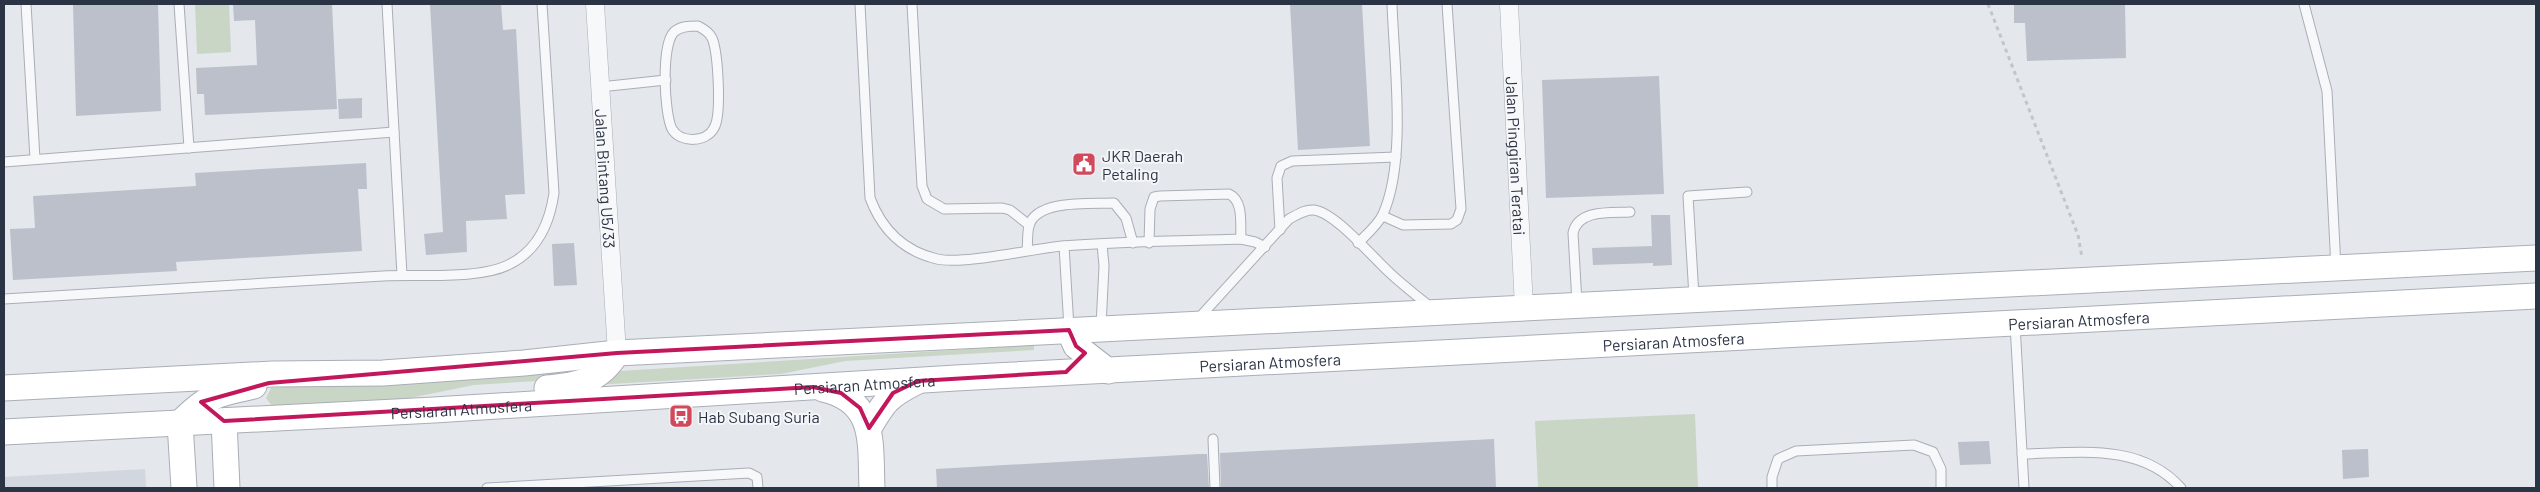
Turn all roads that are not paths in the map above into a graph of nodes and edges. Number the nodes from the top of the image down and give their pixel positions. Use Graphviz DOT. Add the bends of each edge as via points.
graph roads {
  1 [pos="26,4"];
  2 [pos="179,4"];
  3 [pos="387,4"];
  4 [pos="542,4"];
  5 [pos="596,4"];
  6 [pos="860,4"];
  7 [pos="912,4"];
  8 [pos="1392,4"];
  9 [pos="1447,4"];
  10 [pos="1509,4"];
  11 [pos="2304,4"];
  12 [pos="666,80"];
  13 [pos="600,87"];
  14 [pos="394,132"];
  15 [pos="189,148"];
  16 [pos="1396,157"];
  17 [pos="35,159"];
  18 [pos="4,162"];
  19 [pos="1747,192"];
  20 [pos="1630,212"];
  21 [pos="1383,216"];
  22 [pos="1029,225"];
  23 [pos="1280,230"];
  24 [pos="1241,239"];
  25 [pos="1133,243"];
  26 [pos="1149,243"];
  27 [pos="1358,243"];
  28 [pos="1102,244"];
  29 [pos="1064,246"];
  30 [pos="1265,247"];
  31 [pos="1028,250"];
  32 [pos="2536,258"];
  33 [pos="2336,268"];
  34 [pos="402,275"];
  35 [pos="2536,296"];
  36 [pos="4,299"];
  37 [pos="1695,300"];
  38 [pos="1577,306"];
  39 [pos="1524,308"];
  40 [pos="1437,313"];
  41 [pos="2015,322"];
  42 [pos="1193,325"];
  43 [pos="1101,329"];
  44 [pos="1069,330"];
  45 [pos="617,353"];
  46 [pos="1085,353"];
  47 [pos="1108,370"];
  48 [pos="1066,372"];
  49 [pos="383,373"];
  50 [pos="918,381"];
  51 [pos="814,387"];
  52 [pos="4,388"];
  53 [pos="201,402"];
  54 [pos="434,410"];
  55 [pos="224,421"];
  56 [pos="180,423"];
  57 [pos="869,428"];
  58 [pos="4,432"];
  59 [pos="1213,439"];
  60 [pos="2022,454"];
  61 [pos="184,488"];
  62 [pos="227,488"];
  63 [pos="487,488"];
  64 [pos="758,488"];
  65 [pos="872,488"];
  66 [pos="1215,488"];
  67 [pos="1772,488"];
  68 [pos="1941,488"];
  69 [pos="2024,488"];
  70 [pos="2180,488"];
  1 -- 17 [label="lane"];
  2 -- 15 [label="lane"];
  3 -- 14 [label="lane"];
  4 -- 34 [label="lane" via="554,193 551,212 541,236 510,264 486,272"];
  5 -- 13 [label="street, Jalan Bintang U5/33"];
  6 -- 31 [label="lane" via="870,198 888,233 915,251 938,260"];
  7 -- 22 [label="lane" via="922,186 927,199 944,209 1010,210"];
  8 -- 16 [label="lane"];
  9 -- 21 [label="lane" via="1461,210 1457,220 1451,224 1403,224"];
  10 -- 39 [label="street, Jalan Pinggiran Teratai"];
  11 -- 33 [label="lane" via="2327,91"];
  12 -- 12 [label="lane" via="666,47 674,31 698,26 706,30 716,51 717,117 710,133 699,139 682,138 673,130 667,114"];
  12 -- 13 [label="lane"];
  13 -- 45 [label="street, Jalan Bintang U5/33"];
  14 -- 15 [label="lane"];
  14 -- 34 [label="lane"];
  15 -- 17 [label="lane"];
  16 -- 21 [label="lane"];
  16 -- 23 [label="lane" via="1292,161 1281,166 1277,178"];
  17 -- 18 [label="lane"];
  19 -- 37 [label="lane" via="1688,196"];
  20 -- 38 [label="lane" via="1596,214 1582,218 1574,226"];
  21 -- 27 [label="lane"];
  22 -- 25 [label="lane" via="1037,215 1052,206 1114,203 1126,218"];
  22 -- 31 [label="lane"];
  23 -- 27 [label="lane" via="1289,219 1314,210 1327,214"];
  23 -- 30 [label="lane"];
  24 -- 26 [label="lane"];
  24 -- 26 [label="lane" via="1239,203 1235,197 1229,194 1170,195 1154,197 1150,209"];
  24 -- 30 [label="lane"];
  25 -- 26 [label="lane"];
  25 -- 28 [label="lane"];
  27 -- 40 [label="lane"];
  28 -- 29 [label="lane"];
  28 -- 43 [label="lane"];
  29 -- 31 [label="lane"];
  29 -- 44 [label="lane"];
  30 -- 42 [label="lane"];
  32 -- 33 [label="street"];
  33 -- 37 [label="street"];
  34 -- 36 [label="lane"];
  35 -- 41 [label="street, Persiaran Atmosfera"];
  37 -- 38 [label="street"];
  38 -- 39 [label="street"];
  39 -- 40 [label="street"];
  40 -- 42 [label="street"];
  41 -- 47 [label="street, Persiaran Atmosfera"];
  41 -- 60 [label="lane"];
  42 -- 43 [label="street"];
  43 -- 44 [label="street"];
  43 -- 46 [label="street"];
  44 -- 45 [label="street"];
  44 -- 46 [label="street" via="1076,346"];
  45 -- 49 [label="street" via="524,364"];
  45 -- 54 [label="street" via="598,374 580,384 491,395"];
  46 -- 47 [label="street"];
  46 -- 48 [label="street"];
  47 -- 48 [label="street, Persiaran Atmosfera"];
  48 -- 50 [label="street, Persiaran Atmosfera"];
  49 -- 52 [label="street" via="273,374"];
  49 -- 53 [label="street" via="269,383 224,392"];
  50 -- 51 [label="street, Persiaran Atmosfera"];
  50 -- 57 [label="street" via="893,393"];
  51 -- 54 [label="street, Persiaran Atmosfera"];
  51 -- 57 [label="street" via="841,393 860,408"];
  52 -- 53 [label="street" via="125,390 176,394"];
  53 -- 55 [label="street"];
  53 -- 56 [label="street"];
  54 -- 55 [label="street, Persiaran Atmosfera"];
  55 -- 56 [label="street, Persiaran Atmosfera"];
  55 -- 62 [label="street"];
  56 -- 58 [label="street, Persiaran Atmosfera"];
  56 -- 61 [label="street"];
  57 -- 65 [label="street"];
  59 -- 66 [label="lane"];
  60 -- 69 [label="lane"];
  60 -- 70 [label="lane" via="2112,452 2167,474"];
  63 -- 64 [label="lane" via="749,473 756,477"];
  67 -- 68 [label="lane" via="1778,460 1796,451 1914,446 1933,452 1940,470"];
}
